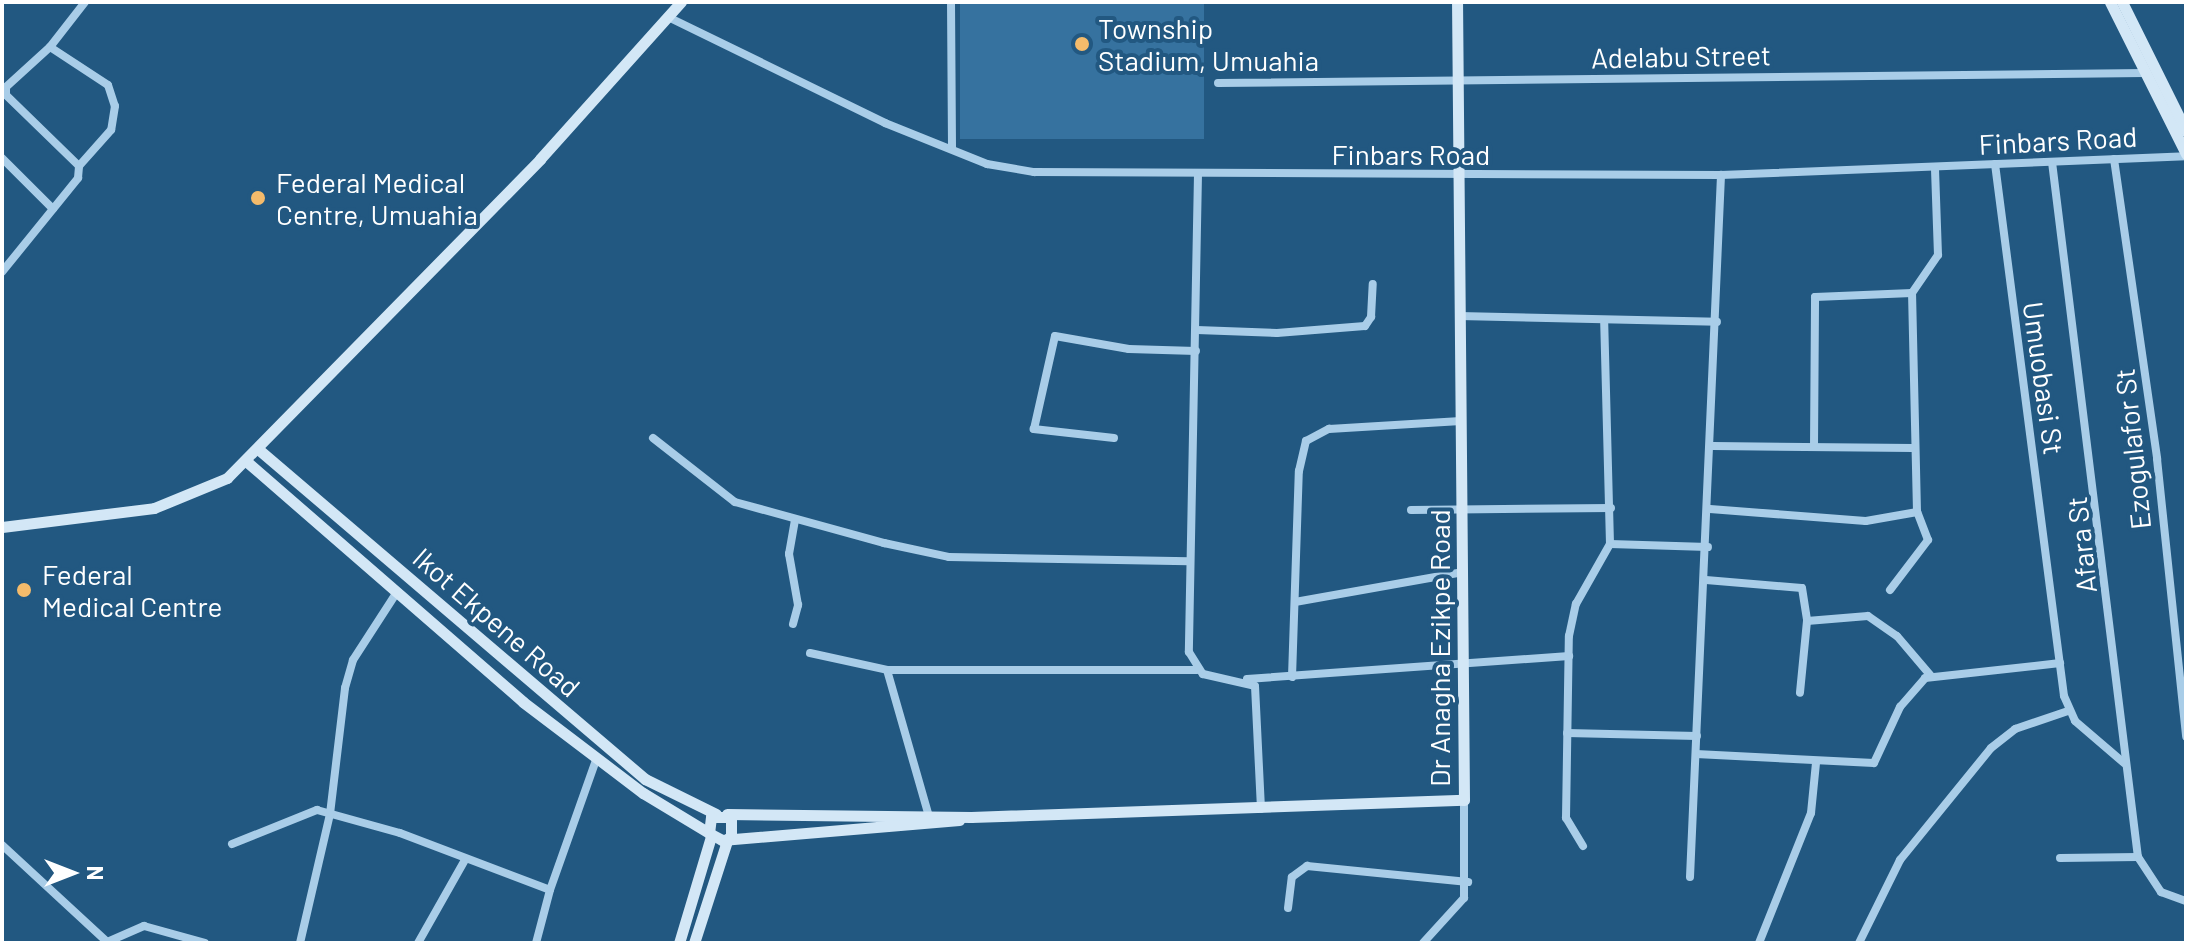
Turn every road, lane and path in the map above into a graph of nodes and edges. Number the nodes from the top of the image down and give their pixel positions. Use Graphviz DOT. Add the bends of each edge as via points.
graph roads {
  1 [pos="85,2"];
  2 [pos="681,2"];
  3 [pos="951,2"];
  4 [pos="1457,2"];
  5 [pos="2110,2"];
  6 [pos="2122,2"];
  7 [pos="668,17"];
  8 [pos="50,47"];
  9 [pos="2145,73"];
  10 [pos="1458,80"];
  11 [pos="1218,83"];
  12 [pos="2186,131"];
  13 [pos="952,149"];
  14 [pos="2186,155"];
  15 [pos="2,158"];
  16 [pos="2114,159"];
  17 [pos="2052,162"];
  18 [pos="1995,164"];
  19 [pos="79,166"];
  20 [pos="1935,167"];
  21 [pos="1198,174"];
  22 [pos="1721,175"];
  23 [pos="1457,177"];
  24 [pos="53,209"];
  25 [pos="2,272"];
  26 [pos="1373,284"];
  27 [pos="1912,293"];
  28 [pos="1459,316"];
  29 [pos="1604,320"];
  30 [pos="1717,322"];
  31 [pos="1197,330"];
  32 [pos="1196,351"];
  33 [pos="1461,421"];
  34 [pos="653,438"];
  35 [pos="1114,438"];
  36 [pos="1713,446"];
  37 [pos="1814,447"];
  38 [pos="1913,448"];
  39 [pos="258,449"];
  40 [pos="246,461"];
  41 [pos="1611,508"];
  42 [pos="1462,509"];
  43 [pos="1710,509"];
  44 [pos="1411,510"];
  45 [pos="1917,512"];
  46 [pos="795,520"];
  47 [pos="2,527"];
  48 [pos="1610,544"];
  49 [pos="1708,547"];
  50 [pos="1189,561"];
  51 [pos="1463,572"];
  52 [pos="1706,580"];
  53 [pos="1890,590"];
  54 [pos="397,592"];
  55 [pos="1295,602"];
  56 [pos="1807,621"];
  57 [pos="793,624"];
  58 [pos="810,653"];
  59 [pos="1569,656"];
  60 [pos="2060,663"];
  61 [pos="1464,666"];
  62 [pos="887,670"];
  63 [pos="1197,670"];
  64 [pos="1931,676"];
  65 [pos="1292,677"];
  66 [pos="1256,682"];
  67 [pos="1800,693"];
  68 [pos="2068,711"];
  69 [pos="1567,733"];
  70 [pos="1697,736"];
  71 [pos="2186,736"];
  72 [pos="1696,754"];
  73 [pos="596,760"];
  74 [pos="1816,763"];
  75 [pos="2124,763"];
  76 [pos="1464,800"];
  77 [pos="1261,809"];
  78 [pos="928,813"];
  79 [pos="330,814"];
  80 [pos="721,814"];
  81 [pos="971,817"];
  82 [pos="710,835"];
  83 [pos="730,837"];
  84 [pos="232,844"];
  85 [pos="2,845"];
  86 [pos="1583,846"];
  87 [pos="2138,857"];
  88 [pos="2060,858"];
  89 [pos="465,860"];
  90 [pos="1690,877"];
  91 [pos="1468,882"];
  92 [pos="550,890"];
  93 [pos="2186,901"];
  94 [pos="1288,908"];
  95 [pos="106,942"];
  96 [pos="205,943"];
  97 [pos="300,943"];
  98 [pos="418,943"];
  99 [pos="536,943"];
  100 [pos="679,943"];
  101 [pos="694,943"];
  102 [pos="1423,943"];
  103 [pos="1759,943"];
  104 [pos="1859,943"];
  1 -- 8 [label="street"];
  2 -- 7 [label="street"];
  3 -- 13 [label="street"];
  4 -- 10 [label="street, Dr Anagha Ezikpe Road"];
  5 -- 9 [label="street"];
  6 -- 12 [label="street"];
  7 -- 13 [label="street, Finbars Road" via="885,123"];
  7 -- 39 [label="street"];
  8 -- 19 [label="street" via="108,85 115,106 111,130"];
  8 -- 19 [label="street" via="6,87 6,95"];
  9 -- 10 [label="street, Adelabu Street"];
  9 -- 14 [label="street"];
  10 -- 11 [label="street, Adelabu Street"];
  10 -- 23 [label="street, Dr Anagha Ezikpe Road"];
  13 -- 21 [label="street, Finbars Road" via="1034,172"];
  14 -- 16 [label="street, Finbars Road"];
  15 -- 24 [label="street"];
  16 -- 17 [label="street, Finbars Road"];
  16 -- 71 [label="street, Ezogulafor St" via="2157,459"];
  17 -- 18 [label="street, Finbars Road"];
  17 -- 75 [label="street, Afara St" via="2102,527"];
  18 -- 20 [label="street, Finbars Road"];
  18 -- 60 [label="street, Umuobasi St"];
  19 -- 24 [label="street" via="78,178"];
  20 -- 22 [label="street, Finbars Road"];
  20 -- 27 [label="street" via="1938,255"];
  21 -- 23 [label="street, Finbars Road"];
  21 -- 31 [label="street"];
  22 -- 23 [label="street, Finbars Road"];
  22 -- 30 [label="street"];
  23 -- 28 [label="street, Dr Anagha Ezikpe Road"];
  24 -- 25 [label="street"];
  26 -- 31 [label="street" via="1371,317 1365,326 1277,333"];
  27 -- 37 [label="street" via="1815,297"];
  27 -- 38 [label="street"];
  28 -- 29 [label="street"];
  28 -- 33 [label="street, Dr Anagha Ezikpe Road"];
  29 -- 30 [label="street"];
  29 -- 41 [label="street"];
  30 -- 36 [label="street"];
  31 -- 32 [label="street"];
  32 -- 35 [label="street" via="1115,347 1055,336 1034,429"];
  32 -- 50 [label="street"];
  33 -- 42 [label="street, Dr Anagha Ezikpe Road"];
  33 -- 55 [label="street" via="1329,429 1306,441 1299,471"];
  34 -- 46 [label="street" via="735,502"];
  36 -- 37 [label="street"];
  36 -- 43 [label="street"];
  37 -- 38 [label="street"];
  38 -- 45 [label="street"];
  39 -- 40 [label="street"];
  39 -- 80 [label="street, Ikot Ekpene Road" via="634,770 673,797"];
  40 -- 47 [label="street" via="207,490 154,508"];
  40 -- 54 [label="street"];
  41 -- 42 [label="street"];
  41 -- 48 [label="street"];
  42 -- 44 [label="street"];
  42 -- 51 [label="street, Dr Anagha Ezikpe Road"];
  43 -- 45 [label="street" via="1866,521"];
  43 -- 49 [label="street"];
  45 -- 53 [label="street" via="1928,540"];
  46 -- 50 [label="street" via="949,557"];
  46 -- 57 [label="street" via="789,554 798,605"];
  48 -- 49 [label="street"];
  48 -- 59 [label="street" via="1576,604"];
  49 -- 52 [label="street"];
  50 -- 63 [label="street" via="1189,652"];
  51 -- 55 [label="street"];
  51 -- 61 [label="street, Dr Anagha Ezikpe Road"];
  52 -- 56 [label="street" via="1798,583"];
  52 -- 70 [label="street"];
  54 -- 73 [label="street"];
  54 -- 79 [label="street" via="353,660"];
  55 -- 65 [label="street"];
  56 -- 64 [label="street" via="1868,616 1897,636"];
  56 -- 67 [label="street"];
  58 -- 62 [label="street"];
  59 -- 61 [label="street"];
  59 -- 69 [label="street"];
  60 -- 64 [label="street"];
  60 -- 68 [label="street, Umuobasi St"];
  61 -- 65 [label="street"];
  61 -- 76 [label="street, Dr Anagha Ezikpe Road"];
  62 -- 63 [label="street"];
  62 -- 78 [label="street"];
  63 -- 66 [label="street"];
  64 -- 74 [label="street" via="1900,707 1874,763"];
  65 -- 66 [label="street"];
  66 -- 77 [label="street"];
  68 -- 75 [label="street"];
  68 -- 104 [label="street" via="2015,729 1991,748 1900,860"];
  69 -- 70 [label="street"];
  69 -- 86 [label="street" via="1566,818"];
  70 -- 72 [label="street"];
  72 -- 74 [label="street"];
  72 -- 90 [label="street"];
  73 -- 82 [label="street"];
  73 -- 92 [label="street"];
  74 -- 103 [label="street" via="1811,813"];
  75 -- 87 [label="street, Afara St"];
  76 -- 77 [label="street, Dr Anagha Ezikpe Road"];
  76 -- 91 [label="street"];
  77 -- 81 [label="street, Dr Anagha Ezikpe Road"];
  78 -- 80 [label="street, Ikot Ekpene Road"];
  78 -- 81 [label="street, Ikot Ekpene Road"];
  79 -- 84 [label="street" via="317,810"];
  79 -- 89 [label="street"];
  79 -- 97 [label="street"];
  80 -- 82 [label="street"];
  80 -- 83 [label="street" via="735,826"];
  81 -- 83 [label="street"];
  82 -- 83 [label="street"];
  82 -- 100 [label="street"];
  83 -- 101 [label="street"];
  85 -- 95 [label="street"];
  87 -- 88 [label="street"];
  87 -- 93 [label="street, Afara St" via="2161,892"];
  89 -- 92 [label="street"];
  89 -- 98 [label="street"];
  91 -- 94 [label="street" via="1307,866 1292,877"];
  91 -- 102 [label="street" via="1455,911"];
  92 -- 99 [label="street"];
  95 -- 96 [label="street" via="144,926"];
}
